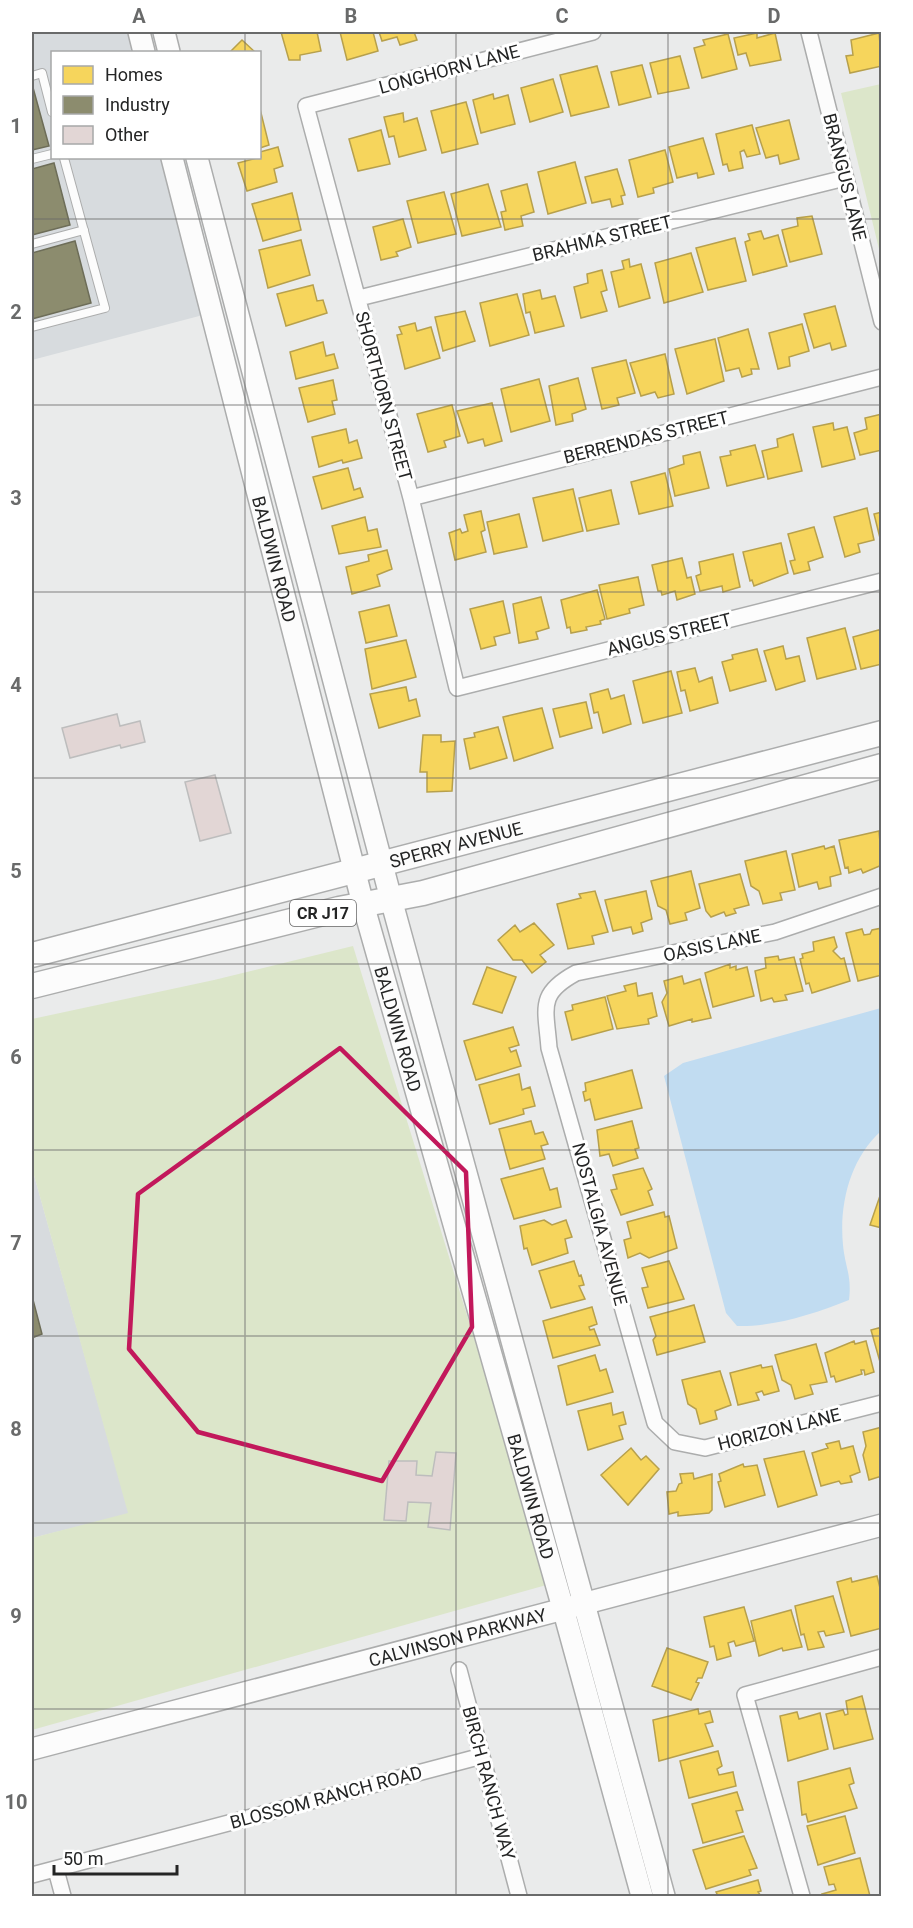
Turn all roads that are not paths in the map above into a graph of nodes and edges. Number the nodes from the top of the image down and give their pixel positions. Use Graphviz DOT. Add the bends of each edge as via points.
graph roads {
  1 [pos="139,32"];
  2 [pos="164,32"];
  3 [pos="592,32"];
  4 [pos="809,32"];
  5 [pos="144,51"];
  6 [pos="169,51"];
  7 [pos="32,76"];
  8 [pos="306,106"];
  9 [pos="51,108"];
  10 [pos="51,154"];
  11 [pos="32,159"];
  12 [pos="64,159"];
  13 [pos="172,159"];
  14 [pos="184,159"];
  15 [pos="197,159"];
  16 [pos="845,178"];
  17 [pos="212,215"];
  18 [pos="84,230"];
  19 [pos="32,244"];
  20 [pos="359,298"];
  21 [pos="882,322"];
  22 [pos="32,327"];
  23 [pos="882,377"];
  24 [pos="411,498"];
  25 [pos="882,581"];
  26 [pos="458,688"];
  27 [pos="882,734"];
  28 [pos="882,766"];
  29 [pos="381,862"];
  30 [pos="354,869"];
  31 [pos="882,896"];
  32 [pos="391,899"];
  33 [pos="363,904"];
  34 [pos="32,955"];
  35 [pos="32,986"];
  36 [pos="547,997"];
  37 [pos="882,1403"];
  38 [pos="675,1442"];
  39 [pos="882,1525"];
  40 [pos="573,1606"];
  41 [pos="882,1657"];
  42 [pos="459,1671"];
  43 [pos="32,1749"];
  44 [pos="482,1756"];
  45 [pos="56,1870"];
  46 [pos="32,1875"];
  47 [pos="63,1896"];
  48 [pos="519,1896"];
  49 [pos="642,1896"];
  50 [pos="664,1896"];
  51 [pos="802,1896"];
  1 -- 5 [label="main road"];
  2 -- 6 [label="main road"];
  3 -- 8 [label="street, LONGHORN LANE"];
  4 -- 16 [label="street, BRANGUS LANE"];
  7 -- 9 [label="lane" via="42,73"];
  8 -- 20 [label="street, SHORTHORN STREET"];
  10 -- 11 [label="lane"];
  12 -- 18 [label="lane"];
  13 -- 30 [label="main road, BALDWIN ROAD"];
  14 -- 17 [label="main road"];
  15 -- 17 [label="main road, BALDWIN ROAD"];
  16 -- 20 [label="street, BRAHMA STREET"];
  16 -- 21 [label="street, BRANGUS LANE"];
  17 -- 29 [label="main road, BALDWIN ROAD"];
  18 -- 19 [label="lane"];
  18 -- 22 [label="lane" via="105,308"];
  20 -- 24 [label="street, SHORTHORN STREET"];
  23 -- 24 [label="street, BERRENDAS STREET"];
  24 -- 26 [label="street, SHORTHORN STREET"];
  25 -- 26 [label="street, ANGUS STREET"];
  27 -- 29 [label="main road, SPERRY AVENUE / CR J17"];
  28 -- 32 [label="main road, CR J17"];
  29 -- 30 [label="main road, SPERRY AVENUE / CR J17"];
  29 -- 32 [label="main road, BALDWIN ROAD"];
  30 -- 33 [label="main road, BALDWIN ROAD"];
  30 -- 34 [label="main road, SPERRY AVENUE / CR J17"];
  31 -- 36 [label="street, OASIS LANE" via="775,932 576,973 557,984"];
  32 -- 33 [label="main road, CR J17"];
  32 -- 40 [label="main road, BALDWIN ROAD"];
  33 -- 35 [label="main road, CR J17"];
  33 -- 40 [label="main road, BALDWIN ROAD"];
  36 -- 38 [label="street, NOSTALGIA AVENUE" via="549,1048 655,1424"];
  37 -- 38 [label="street, HORIZON LANE" via="705,1448"];
  39 -- 40 [label="main road, CALVINSON PARKWAY"];
  40 -- 43 [label="main road, CALVINSON PARKWAY"];
  40 -- 49 [label="main road, BALDWIN ROAD"];
  40 -- 50 [label="main road, BALDWIN ROAD"];
  41 -- 51 [label="street" via="745,1695"];
  42 -- 44 [label="street, BIRCH RANCH WAY"];
  44 -- 45 [label="street, BLOSSOM RANCH ROAD"];
  44 -- 48 [label="street, BIRCH RANCH WAY"];
  45 -- 46 [label="street, BLOSSOM RANCH ROAD"];
  45 -- 47 [label="street"];
}
